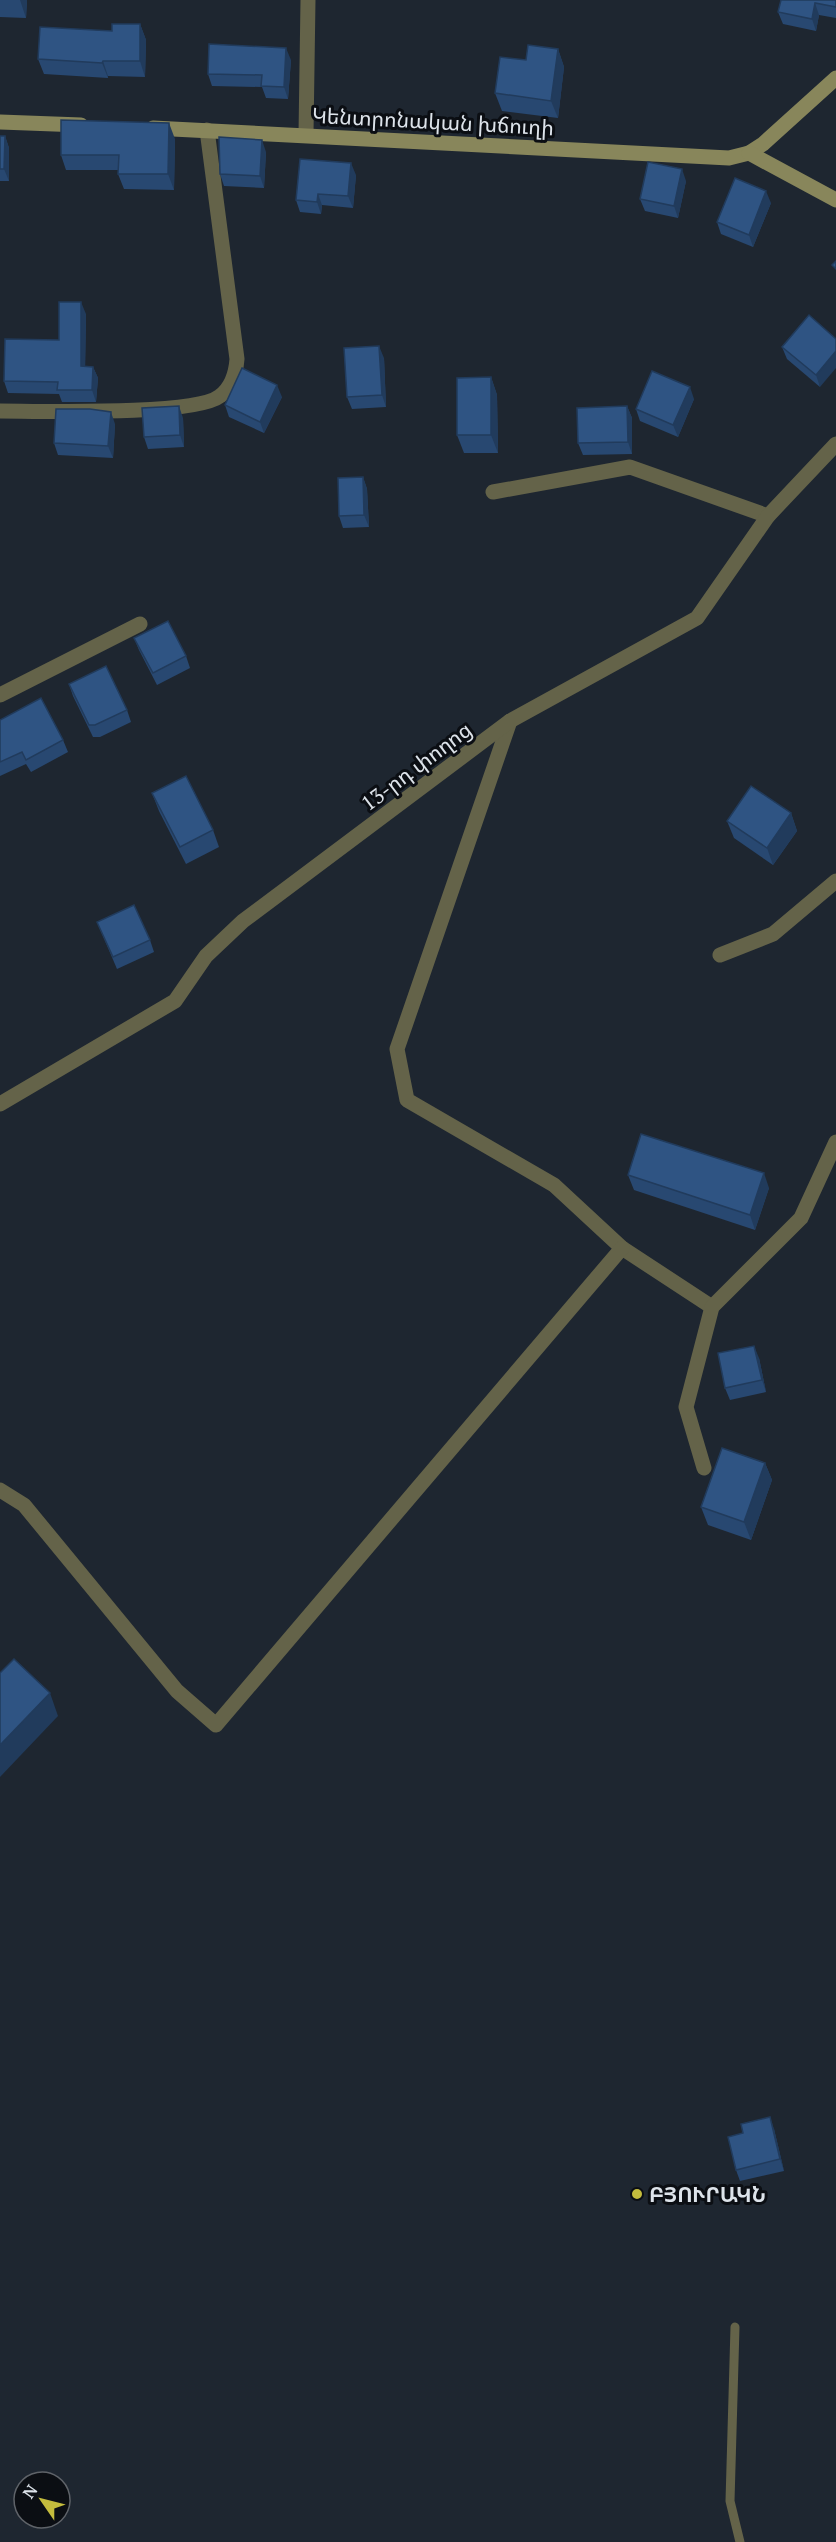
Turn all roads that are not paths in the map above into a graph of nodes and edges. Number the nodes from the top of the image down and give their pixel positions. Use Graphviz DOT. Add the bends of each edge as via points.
graph roads {
  1 [pos="308,0"];
  2 [pos="836,78"];
  3 [pos="0,122"];
  4 [pos="94,126"];
  5 [pos="141,128"];
  6 [pos="207,130"];
  7 [pos="306,134"];
  8 [pos="749,153"];
  9 [pos="836,200"];
  10 [pos="0,411"];
  11 [pos="836,444"];
  12 [pos="493,492"];
  13 [pos="768,516"];
  14 [pos="140,624"];
  15 [pos="0,695"];
  16 [pos="510,722"];
  17 [pos="836,881"];
  18 [pos="720,955"];
  19 [pos="0,1104"];
  20 [pos="836,1142"];
  21 [pos="622,1248"];
  22 [pos="712,1307"];
  23 [pos="704,1468"];
  24 [pos="0,1490"];
  25 [pos="735,2327"];
  26 [pos="740,2542"];
  1 -- 7 [label="street"];
  2 -- 8 [label="main road, Կենտրոնական խճուղի"];
  3 -- 4 [label="main road"];
  5 -- 6 [label="main road, Կենտրոնական խճուղի"];
  6 -- 7 [label="main road, Կենտրոնական խճուղի"];
  6 -- 10 [label="street" via="237,359 236,373 222,395 203,404 110,411"];
  7 -- 8 [label="main road, Կենտրոնական խճուղի" via="709,158"];
  8 -- 9 [label="main road"];
  11 -- 13 [label="street, 13-րդ փողոց"];
  12 -- 13 [label="street" via="630,467"];
  13 -- 16 [label="street, 13-րդ փողոց" via="697,618"];
  14 -- 15 [label="street"];
  16 -- 19 [label="street, 13-րդ փողոց" via="243,921 206,956 175,1001"];
  16 -- 21 [label="street" via="398,1049 407,1100 554,1185"];
  17 -- 18 [label="street" via="773,934"];
  20 -- 22 [label="street" via="801,1218"];
  21 -- 22 [label="street"];
  21 -- 24 [label="street" via="216,1725 177,1691 24,1505"];
  22 -- 23 [label="street" via="686,1407"];
  25 -- 26 [label="lane" via="730,2501"];
}
